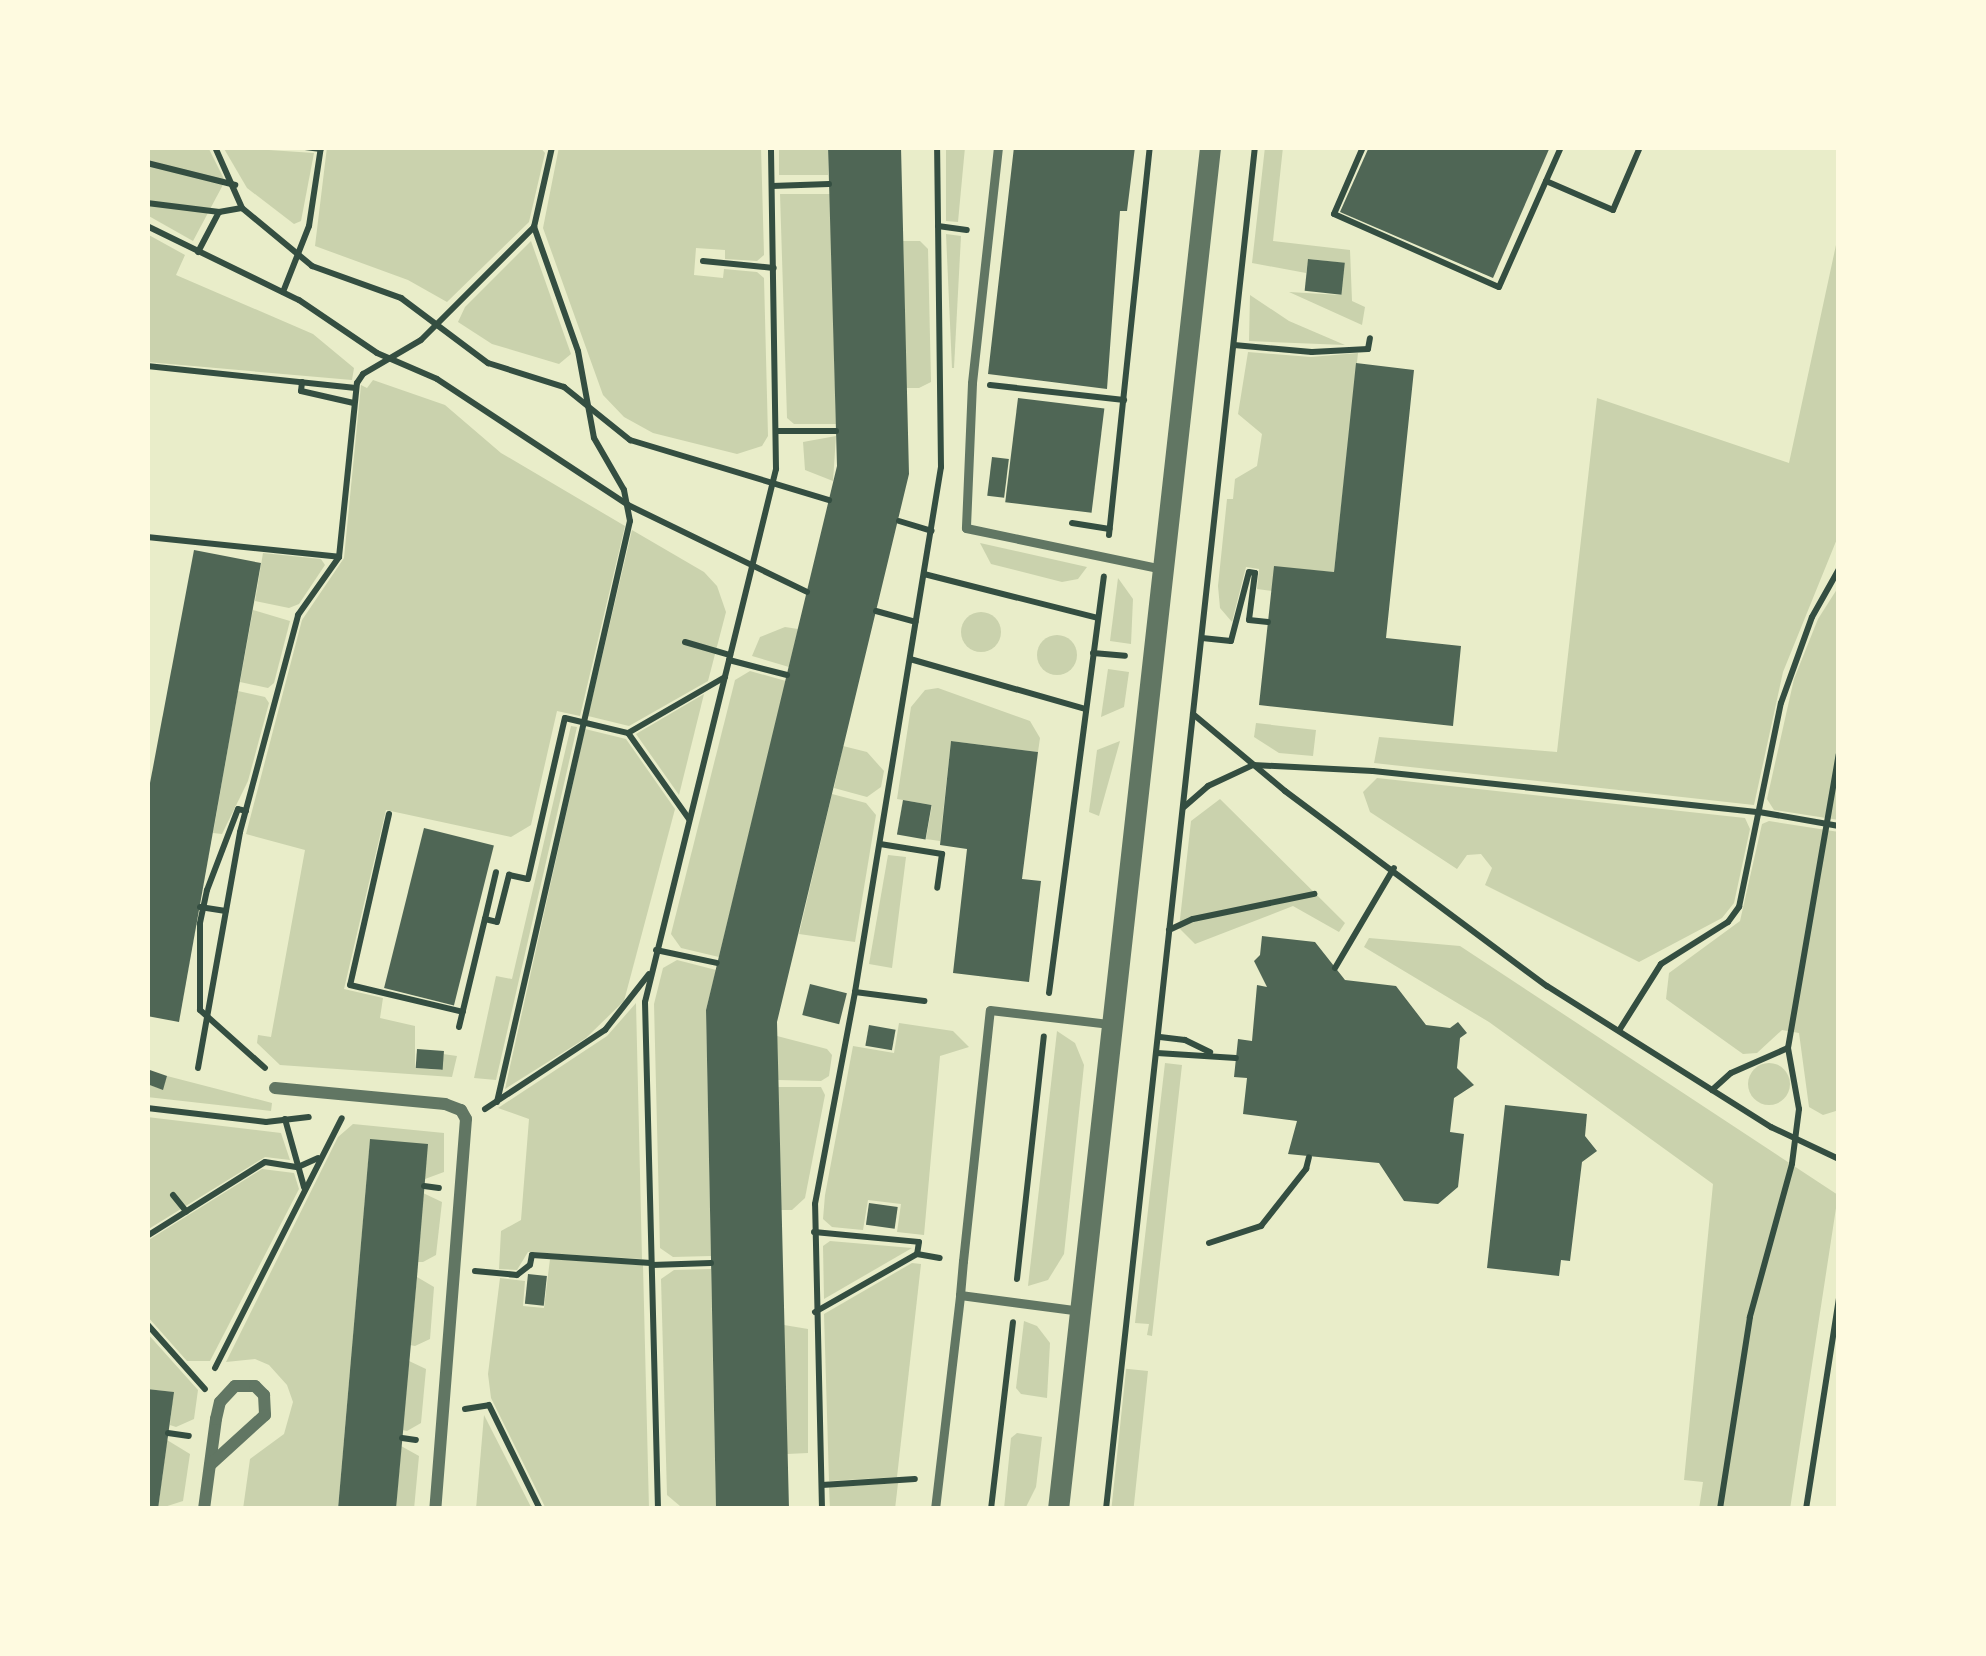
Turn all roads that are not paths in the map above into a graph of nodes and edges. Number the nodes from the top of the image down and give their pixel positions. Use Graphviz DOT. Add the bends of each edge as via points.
graph roads {
  1 [pos="998,147"];
  2 [pos="1210,147"];
  3 [pos="1164,569"];
  4 [pos="1114,1025"];
  5 [pos="275,1088"];
  6 [pos="960,1295"];
  7 [pos="1081,1311"];
  8 [pos="210,1465"];
  9 [pos="204,1509"];
  10 [pos="435,1509"];
  11 [pos="934,1509"];
  12 [pos="1058,1509"];
  1 -- 3 [label="lane" via="972,383 966,528"];
  2 -- 3 [label="street"];
  3 -- 4 [label="street"];
  4 -- 6 [label="lane" via="990,1010"];
  4 -- 7 [label="street"];
  5 -- 10 [label="street" via="445,1104 466,1119"];
  6 -- 7 [label="lane"];
  6 -- 11 [label="lane"];
  7 -- 12 [label="street"];
  8 -- 8 [label="street" via="265,1415 260,1390 242,1384 224,1395"];
  8 -- 9 [label="street"];
}
